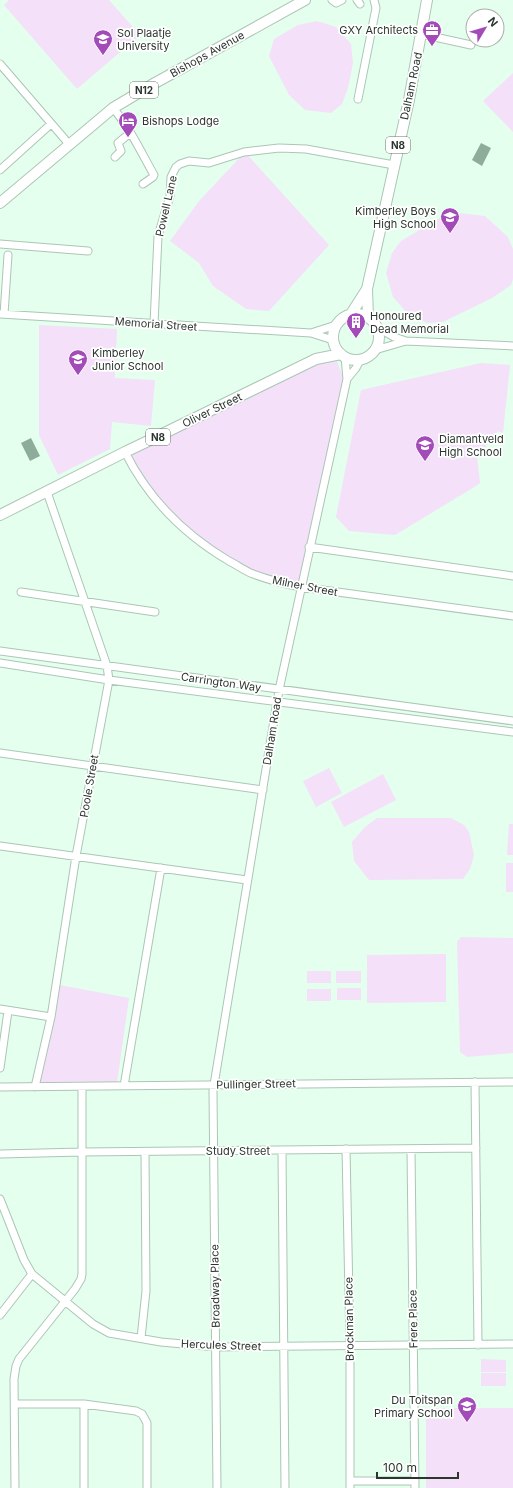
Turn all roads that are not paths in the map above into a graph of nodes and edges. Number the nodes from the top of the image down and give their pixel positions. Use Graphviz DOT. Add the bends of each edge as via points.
graph roads {
  1 [pos="305,0"];
  2 [pos="332,0"];
  3 [pos="342,0"];
  4 [pos="374,0"];
  5 [pos="427,0"];
  6 [pos="421,34"];
  7 [pos="465,44"];
  8 [pos="0,64"];
  9 [pos="358,99"];
  10 [pos="113,108"];
  11 [pos="52,124"];
  12 [pos="130,133"];
  13 [pos="69,144"];
  14 [pos="115,157"];
  15 [pos="394,165"];
  16 [pos="0,170"];
  17 [pos="143,184"];
  18 [pos="0,203"];
  19 [pos="0,244"];
  20 [pos="88,250"];
  21 [pos="8,256"];
  22 [pos="367,289"];
  23 [pos="2,314"];
  24 [pos="351,314"];
  25 [pos="368,317"];
  26 [pos="154,324"];
  27 [pos="336,325"];
  28 [pos="378,328"];
  29 [pos="311,333"];
  30 [pos="334,341"];
  31 [pos="406,341"];
  32 [pos="513,346"];
  33 [pos="375,350"];
  34 [pos="343,355"];
  35 [pos="316,359"];
  36 [pos="360,360"];
  37 [pos="346,379"];
  38 [pos="125,452"];
  39 [pos="47,492"];
  40 [pos="0,515"];
  41 [pos="309,547"];
  42 [pos="513,576"];
  43 [pos="301,587"];
  44 [pos="21,592"];
  45 [pos="85,602"];
  46 [pos="155,612"];
  47 [pos="513,616"];
  48 [pos="0,651"];
  49 [pos="0,663"];
  50 [pos="107,666"];
  51 [pos="109,680"];
  52 [pos="279,690"];
  53 [pos="277,701"];
  54 [pos="513,721"];
  55 [pos="513,732"];
  56 [pos="0,753"];
  57 [pos="92,766"];
  58 [pos="263,790"];
  59 [pos="0,846"];
  60 [pos="76,856"];
  61 [pos="161,868"];
  62 [pos="248,880"];
  63 [pos="0,1009"];
  64 [pos="8,1011"];
  65 [pos="51,1017"];
  66 [pos="0,1068"];
  67 [pos="475,1082"];
  68 [pos="513,1082"];
  69 [pos="214,1085"];
  70 [pos="124,1086"];
  71 [pos="0,1087"];
  72 [pos="82,1087"];
  73 [pos="35,1088"];
  74 [pos="476,1148"];
  75 [pos="346,1149"];
  76 [pos="214,1150"];
  77 [pos="411,1150"];
  78 [pos="282,1151"];
  79 [pos="82,1152"];
  80 [pos="145,1152"];
  81 [pos="0,1154"];
  82 [pos="0,1199"];
  83 [pos="32,1274"];
  84 [pos="65,1302"];
  85 [pos="0,1315"];
  86 [pos="141,1338"];
  87 [pos="513,1344"];
  88 [pos="478,1345"];
  89 [pos="350,1346"];
  90 [pos="413,1346"];
  91 [pos="216,1347"];
  92 [pos="285,1347"];
  93 [pos="15,1404"];
  94 [pos="84,1404"];
  95 [pos="350,1484"];
  96 [pos="415,1485"];
  97 [pos="15,1488"];
  98 [pos="84,1488"];
  99 [pos="148,1488"];
  100 [pos="217,1488"];
  101 [pos="286,1488"];
  1 -- 10 [label="highway, Bishops Avenue / N12"];
  2 -- 3 [label="street" via="336,3"];
  4 -- 9 [label="street" via="376,8"];
  5 -- 6 [label="highway, Dalham Road / N8"];
  6 -- 7 [label="street"];
  6 -- 15 [label="highway, Dalham Road / N8"];
  8 -- 11 [label="street"];
  10 -- 12 [label="street"];
  10 -- 13 [label="highway, Bishops Avenue / N12"];
  11 -- 13 [label="street"];
  11 -- 16 [label="street"];
  12 -- 14 [label="street" via="118,143 121,151"];
  12 -- 17 [label="street" via="154,175"];
  13 -- 18 [label="highway, Bishops Avenue / N12"];
  15 -- 22 [label="highway, Dalham Road / N8"];
  15 -- 26 [label="street, Powell Lane" via="306,149 279,148 244,152 209,163 189,161 180,164 171,177 170,196 158,236"];
  19 -- 20 [label="street"];
  21 -- 23 [label="street"];
  22 -- 24 [label="highway, Dalham Road / N8"];
  22 -- 25 [label="highway, Dalham Road / N8"];
  23 -- 26 [label="street, Memorial Street"];
  24 -- 25 [label="highway" via="363,314"];
  24 -- 27 [label="highway, N8"];
  25 -- 28 [label="highway"];
  26 -- 29 [label="street, Memorial Street"];
  27 -- 29 [label="street, Memorial Street"];
  27 -- 30 [label="highway"];
  28 -- 31 [label="street"];
  28 -- 33 [label="highway" via="379,342"];
  29 -- 30 [label="street, Memorial Street"];
  30 -- 34 [label="highway"];
  30 -- 35 [label="highway, Oliver Street / N8"];
  31 -- 32 [label="street"];
  31 -- 33 [label="street"];
  33 -- 36 [label="highway"];
  34 -- 35 [label="highway, Oliver Street / N8"];
  34 -- 36 [label="highway, N8"];
  34 -- 37 [label="street, Dalham Road"];
  35 -- 38 [label="highway, Oliver Street / N8"];
  36 -- 37 [label="street, Dalham Road"];
  37 -- 41 [label="street, Dalham Road"];
  38 -- 39 [label="highway, Oliver Street / N8"];
  38 -- 43 [label="street, Milner Street" via="152,495 200,542 252,573"];
  39 -- 40 [label="highway, Oliver Street / N8"];
  39 -- 45 [label="street, Poole Street"];
  41 -- 42 [label="street"];
  41 -- 43 [label="street, Dalham Road"];
  43 -- 47 [label="street, Milner Street"];
  43 -- 52 [label="street, Dalham Road"];
  44 -- 45 [label="street"];
  45 -- 46 [label="street"];
  45 -- 50 [label="street, Poole Street"];
  48 -- 50 [label="street, Carrington Way"];
  49 -- 51 [label="street, Carrington Way"];
  50 -- 51 [label="street, Poole Street"];
  50 -- 52 [label="street, Carrington Way"];
  51 -- 53 [label="street, Carrington Way"];
  51 -- 57 [label="street, Poole Street"];
  52 -- 53 [label="street, Dalham Road"];
  52 -- 54 [label="street, Carrington Way"];
  53 -- 55 [label="street, Carrington Way"];
  53 -- 58 [label="street, Dalham Road"];
  56 -- 57 [label="street"];
  57 -- 58 [label="street"];
  57 -- 60 [label="street, Poole Street"];
  58 -- 62 [label="street, Dalham Road"];
  59 -- 60 [label="street"];
  60 -- 61 [label="street"];
  60 -- 65 [label="street, Poole Street"];
  61 -- 62 [label="street"];
  61 -- 70 [label="street"];
  62 -- 69 [label="street, Dalham Road"];
  63 -- 64 [label="street"];
  64 -- 65 [label="street"];
  64 -- 66 [label="street"];
  65 -- 73 [label="street, Poole Street"];
  67 -- 68 [label="street, Pullinger Street"];
  67 -- 69 [label="street, Pullinger Street"];
  67 -- 74 [label="street"];
  69 -- 70 [label="street, Pullinger Street"];
  69 -- 76 [label="street, Broadway Place"];
  70 -- 72 [label="street, Pullinger Street"];
  71 -- 73 [label="street, Pullinger Street"];
  72 -- 73 [label="street, Pullinger Street"];
  72 -- 79 [label="street"];
  74 -- 77 [label="street, Study Street"];
  74 -- 88 [label="street"];
  75 -- 77 [label="street, Study Street"];
  75 -- 78 [label="street, Study Street"];
  75 -- 89 [label="street, Brockman Place"];
  76 -- 78 [label="street, Study Street"];
  76 -- 80 [label="street, Study Street"];
  76 -- 91 [label="street, Broadway Place"];
  77 -- 90 [label="street, Frere Place"];
  78 -- 92 [label="street"];
  79 -- 80 [label="street, Study Street"];
  79 -- 81 [label="street, Study Street"];
  79 -- 84 [label="street" via="82,1274"];
  80 -- 86 [label="street" via="146,1291"];
  82 -- 83 [label="street, Hercules Street"];
  83 -- 84 [label="street, Hercules Street"];
  83 -- 85 [label="street"];
  84 -- 86 [label="street, Hercules Street" via="109,1333"];
  84 -- 93 [label="street" via="20,1359 15,1374"];
  86 -- 91 [label="street, Hercules Street"];
  87 -- 88 [label="street, Hercules Street"];
  88 -- 90 [label="street, Hercules Street"];
  89 -- 90 [label="street, Hercules Street"];
  89 -- 92 [label="street, Hercules Street"];
  89 -- 95 [label="street, Brockman Place"];
  90 -- 96 [label="street, Frere Place"];
  91 -- 92 [label="street, Hercules Street"];
  91 -- 100 [label="street, Broadway Place"];
  92 -- 101 [label="street"];
  93 -- 94 [label="street"];
  93 -- 97 [label="street"];
  94 -- 98 [label="street"];
  94 -- 99 [label="street" via="142,1414 147,1423"];
  95 -- 96 [label="street"];
}
